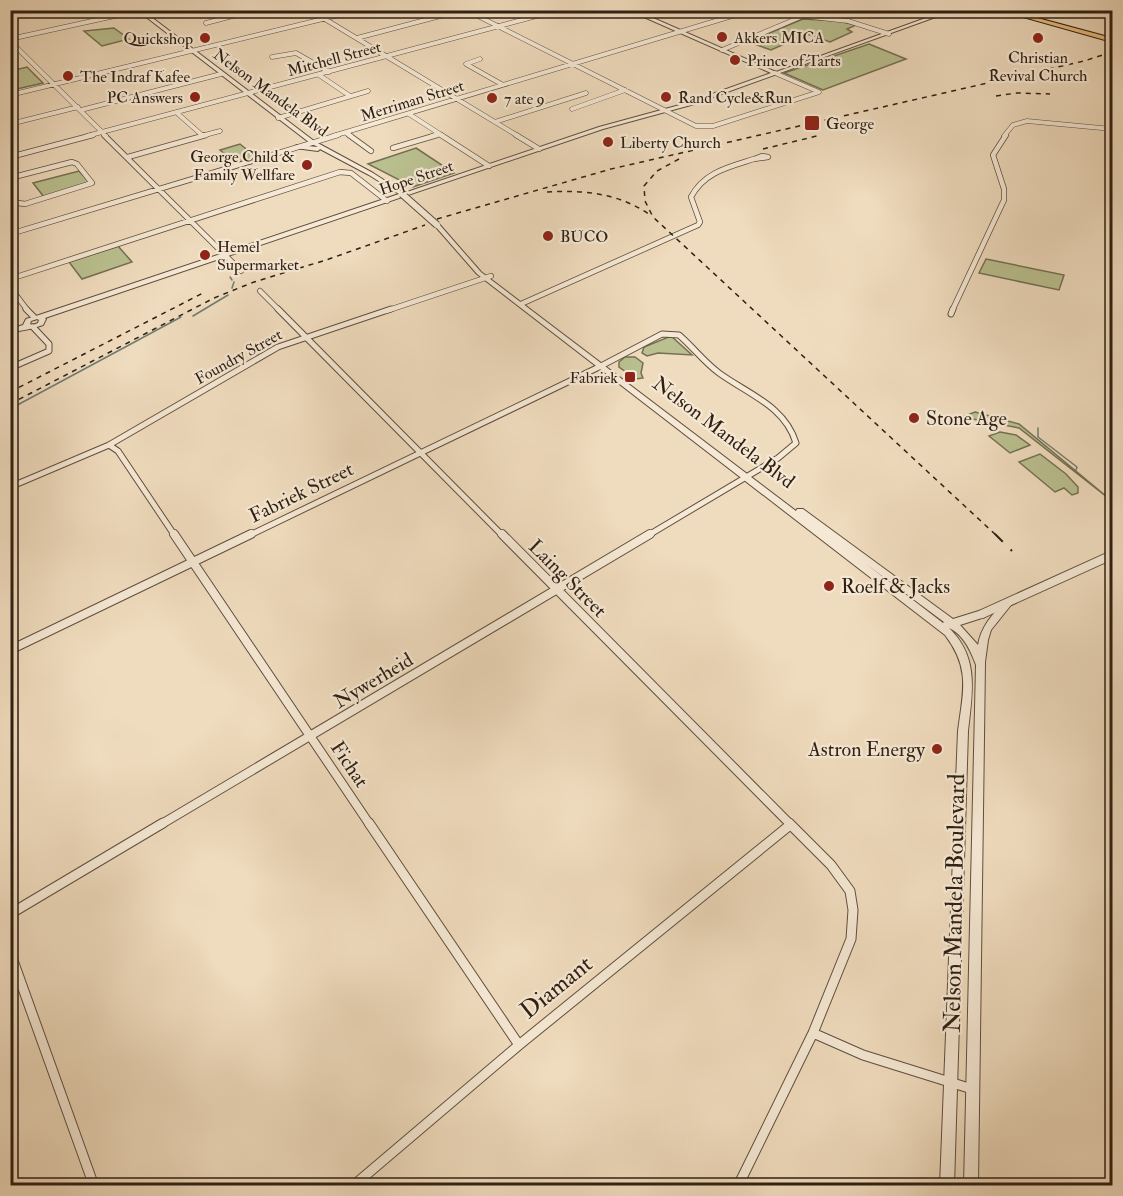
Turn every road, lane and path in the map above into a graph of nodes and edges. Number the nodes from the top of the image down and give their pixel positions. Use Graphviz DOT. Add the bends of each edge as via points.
graph roads {
  1 [pos="256,10"];
  2 [pos="310,10"];
  3 [pos="360,10"];
  4 [pos="464,10"];
  5 [pos="559,10"];
  6 [pos="630,10"];
  7 [pos="752,10"];
  8 [pos="788,10"];
  9 [pos="953,10"];
  10 [pos="990,10"];
  11 [pos="1000,10"];
  12 [pos="140,11"];
  13 [pos="803,16"];
  14 [pos="325,19"];
  15 [pos="1044,22"];
  16 [pos="206,23"];
  17 [pos="499,27"];
  18 [pos="680,32"];
  19 [pos="889,34"];
  20 [pos="357,38"];
  21 [pos="10,40"];
  22 [pos="1113,40"];
  23 [pos="722,50"];
  24 [pos="190,51"];
  25 [pos="272,57"];
  26 [pos="387,57"];
  27 [pos="480,59"];
  28 [pos="573,65"];
  29 [pos="330,72"];
  30 [pos="775,73"];
  31 [pos="221,74"];
  32 [pos="319,75"];
  33 [pos="55,84"];
  34 [pos="503,85"];
  35 [pos="625,90"];
  36 [pos="368,91"];
  37 [pos="586,93"];
  38 [pos="247,94"];
  39 [pos="10,95"];
  40 [pos="350,96"];
  41 [pos="457,99"];
  42 [pos="80,109"];
  43 [pos="572,109"];
  44 [pos="664,111"];
  45 [pos="177,113"];
  46 [pos="409,114"];
  47 [pos="278,118"];
  48 [pos="495,122"];
  49 [pos="10,124"];
  50 [pos="1113,129"];
  51 [pos="220,131"];
  52 [pos="103,132"];
  53 [pos="346,132"];
  54 [pos="440,134"];
  55 [pos="203,136"];
  56 [pos="312,142"];
  57 [pos="297,147"];
  58 [pos="393,148"];
  59 [pos="539,149"];
  60 [pos="371,151"];
  61 [pos="329,152"];
  62 [pos="10,158"];
  63 [pos="128,158"];
  64 [pos="753,159"];
  65 [pos="489,166"];
  66 [pos="10,178"];
  67 [pos="158,189"];
  68 [pos="10,195"];
  69 [pos="387,201"];
  70 [pos="190,221"];
  71 [pos="10,234"];
  72 [pos="225,256"];
  73 [pos="241,271"];
  74 [pos="488,277"];
  75 [pos="10,279"];
  76 [pos="10,287"];
  77 [pos="260,291"];
  78 [pos="523,303"];
  79 [pos="951,314"];
  80 [pos="34,322"];
  81 [pos="10,330"];
  82 [pos="305,337"];
  83 [pos="604,364"];
  84 [pos="10,368"];
  85 [pos="109,445"];
  86 [pos="421,453"];
  87 [pos="749,476"];
  88 [pos="10,488"];
  89 [pos="1113,555"];
  90 [pos="194,561"];
  91 [pos="557,590"];
  92 [pos="1008,603"];
  93 [pos="982,614"];
  94 [pos="950,627"];
  95 [pos="10,650"];
  96 [pos="981,665"];
  97 [pos="311,736"];
  98 [pos="961,776"];
  99 [pos="979,780"];
  100 [pos="790,825"];
  101 [pos="959,848"];
  102 [pos="977,853"];
  103 [pos="10,914"];
  104 [pos="10,952"];
  105 [pos="813,1033"];
  106 [pos="519,1045"];
  107 [pos="951,1083"];
  108 [pos="972,1089"];
  109 [pos="94,1185"];
  110 [pos="352,1185"];
  111 [pos="738,1185"];
  112 [pos="947,1185"];
  113 [pos="971,1185"];
  1 -- 16 [label="street"];
  2 -- 14 [label="street"];
  3 -- 14 [label="street"];
  4 -- 17 [label="street"];
  4 -- 20 [label="street"];
  5 -- 17 [label="street, Mitchell Street"];
  6 -- 18 [label="street"];
  7 -- 18 [label="street, Merriman Street"];
  8 -- 13 [label="street"];
  9 -- 19 [label="street, Hope Street"];
  10 -- 15 [label="highway"];
  11 -- 15 [label="highway"];
  12 -- 21 [label="street"];
  12 -- 24 [label="street, Nelson Mandela Blvd"];
  13 -- 19 [label="street" via="842,20"];
  13 -- 23 [label="street"];
  14 -- 20 [label="street"];
  14 -- 24 [label="street"];
  15 -- 22 [label="highway"];
  17 -- 26 [label="street, Mitchell Street"];
  17 -- 28 [label="street"];
  18 -- 23 [label="street"];
  18 -- 28 [label="street, Merriman Street"];
  19 -- 30 [label="street, Hope Street"];
  20 -- 26 [label="street"];
  21 -- 33 [label="street"];
  23 -- 30 [label="street"];
  24 -- 31 [label="street, Nelson Mandela Blvd"];
  24 -- 33 [label="street"];
  25 -- 29 [label="street" via="297,52"];
  26 -- 29 [label="street, Mitchell Street"];
  26 -- 41 [label="street"];
  27 -- 34 [label="street" via="466,64"];
  28 -- 34 [label="street, Merriman Street"];
  28 -- 35 [label="street"];
  29 -- 32 [label="street, Mitchell Street"];
  30 -- 44 [label="street, Hope Street"];
  30 -- 44 [label="street" via="819,92 713,126 696,126"];
  31 -- 38 [label="street, Nelson Mandela Blvd"];
  31 -- 42 [label="street"];
  32 -- 38 [label="street, Mitchell Street"];
  32 -- 40 [label="street"];
  33 -- 39 [label="street"];
  33 -- 42 [label="street"];
  34 -- 41 [label="street, Merriman Street"];
  35 -- 43 [label="street"];
  35 -- 44 [label="street"];
  36 -- 40 [label="street"];
  37 -- 48 [label="street"];
  38 -- 45 [label="street, Mitchell Street"];
  38 -- 47 [label="street, Nelson Mandela Blvd"];
  40 -- 47 [label="street"];
  41 -- 46 [label="street, Merriman Street"];
  41 -- 48 [label="street"];
  42 -- 49 [label="street"];
  42 -- 52 [label="street"];
  44 -- 59 [label="street, Hope Street"];
  45 -- 52 [label="street, Mitchell Street"];
  45 -- 55 [label="street"];
  46 -- 53 [label="street, Merriman Street"];
  46 -- 54 [label="street"];
  47 -- 56 [label="street, Nelson Mandela Blvd"];
  48 -- 59 [label="street"];
  50 -- 79 [label="street" via="1027,122 1013,125 993,155 1005,200"];
  51 -- 55 [label="street"];
  52 -- 62 [label="street, Mitchell Street"];
  52 -- 63 [label="street"];
  53 -- 56 [label="street, Merriman Street"];
  53 -- 60 [label="street"];
  54 -- 58 [label="street"];
  54 -- 65 [label="street"];
  55 -- 63 [label="street"];
  56 -- 57 [label="street, Merriman Street"];
  56 -- 61 [label="street, Nelson Mandela Blvd"];
  57 -- 61 [label="street" via="311,146"];
  57 -- 67 [label="street, Merriman Street"];
  59 -- 65 [label="street, Hope Street"];
  61 -- 74 [label="street, Nelson Mandela Blvd, bridge" via="402,194"];
  63 -- 67 [label="street"];
  64 -- 78 [label="street" via="704,178 691,197 700,223"];
  65 -- 69 [label="street, Hope Street"];
  66 -- 68 [label="street" via="72,162 92,183 30,203 18,203"];
  67 -- 70 [label="street"];
  67 -- 71 [label="street, Merriman Street"];
  69 -- 70 [label="street" via="345,172"];
  69 -- 72 [label="street, Hope Street"];
  70 -- 72 [label="street"];
  70 -- 75 [label="street"];
  72 -- 73 [label="street"];
  72 -- 80 [label="street, Hope Street"];
  74 -- 78 [label="street, Nelson Mandela Blvd"];
  74 -- 82 [label="street, Foundry Street"];
  76 -- 80 [label="street"];
  77 -- 82 [label="street, Laing Street"];
  78 -- 83 [label="street, Nelson Mandela Blvd"];
  80 -- 81 [label="street, Hope Street"];
  80 -- 84 [label="street" via="49,344 49,351"];
  82 -- 85 [label="street, Foundry Street" via="278,347"];
  82 -- 86 [label="street, Laing Street"];
  83 -- 86 [label="street, Fabriek Street"];
  83 -- 87 [label="street, Nelson Mandela Blvd"];
  83 -- 87 [label="street, Fabriek Street" via="662,334 679,335 720,374 780,415 795,436 796,443 790,450"];
  85 -- 88 [label="street, Foundry Street"];
  85 -- 90 [label="street, Fichat" via="118,451"];
  86 -- 90 [label="street, Fabriek Street"];
  86 -- 91 [label="street, Laing Street"];
  87 -- 91 [label="street, Nywerheid"];
  87 -- 94 [label="street, Nelson Mandela Blvd"];
  89 -- 92 [label="street"];
  90 -- 95 [label="street, Fabriek Street"];
  90 -- 97 [label="street, Fichat"];
  91 -- 97 [label="street, Nywerheid"];
  91 -- 100 [label="street, Laing Street"];
  92 -- 93 [label="street"];
  92 -- 96 [label="street" via="985,631"];
  93 -- 94 [label="street" via="974,621"];
  94 -- 96 [label="street, Nelson Mandela Boulevard" via="975,648"];
  94 -- 98 [label="street, Nelson Mandela Boulevard" via="965,654 967,669"];
  96 -- 99 [label="street, Nelson Mandela Boulevard"];
  97 -- 103 [label="street, Nywerheid"];
  97 -- 106 [label="street, Fichat"];
  98 -- 99 [label="street"];
  98 -- 101 [label="street, Nelson Mandela Boulevard"];
  99 -- 102 [label="street, Nelson Mandela Boulevard"];
  100 -- 105 [label="street, Laing Street" via="831,865 850,891 853,910 851,939"];
  100 -- 106 [label="street, Diamant"];
  101 -- 102 [label="street"];
  101 -- 107 [label="street, Nelson Mandela Boulevard"];
  102 -- 108 [label="street, Nelson Mandela Boulevard"];
  104 -- 109 [label="street"];
  105 -- 107 [label="street"];
  105 -- 111 [label="street"];
  106 -- 110 [label="street, Diamant"];
  107 -- 108 [label="street"];
  107 -- 112 [label="street, Nelson Mandela Boulevard"];
  108 -- 113 [label="street, Nelson Mandela Boulevard"];
}
